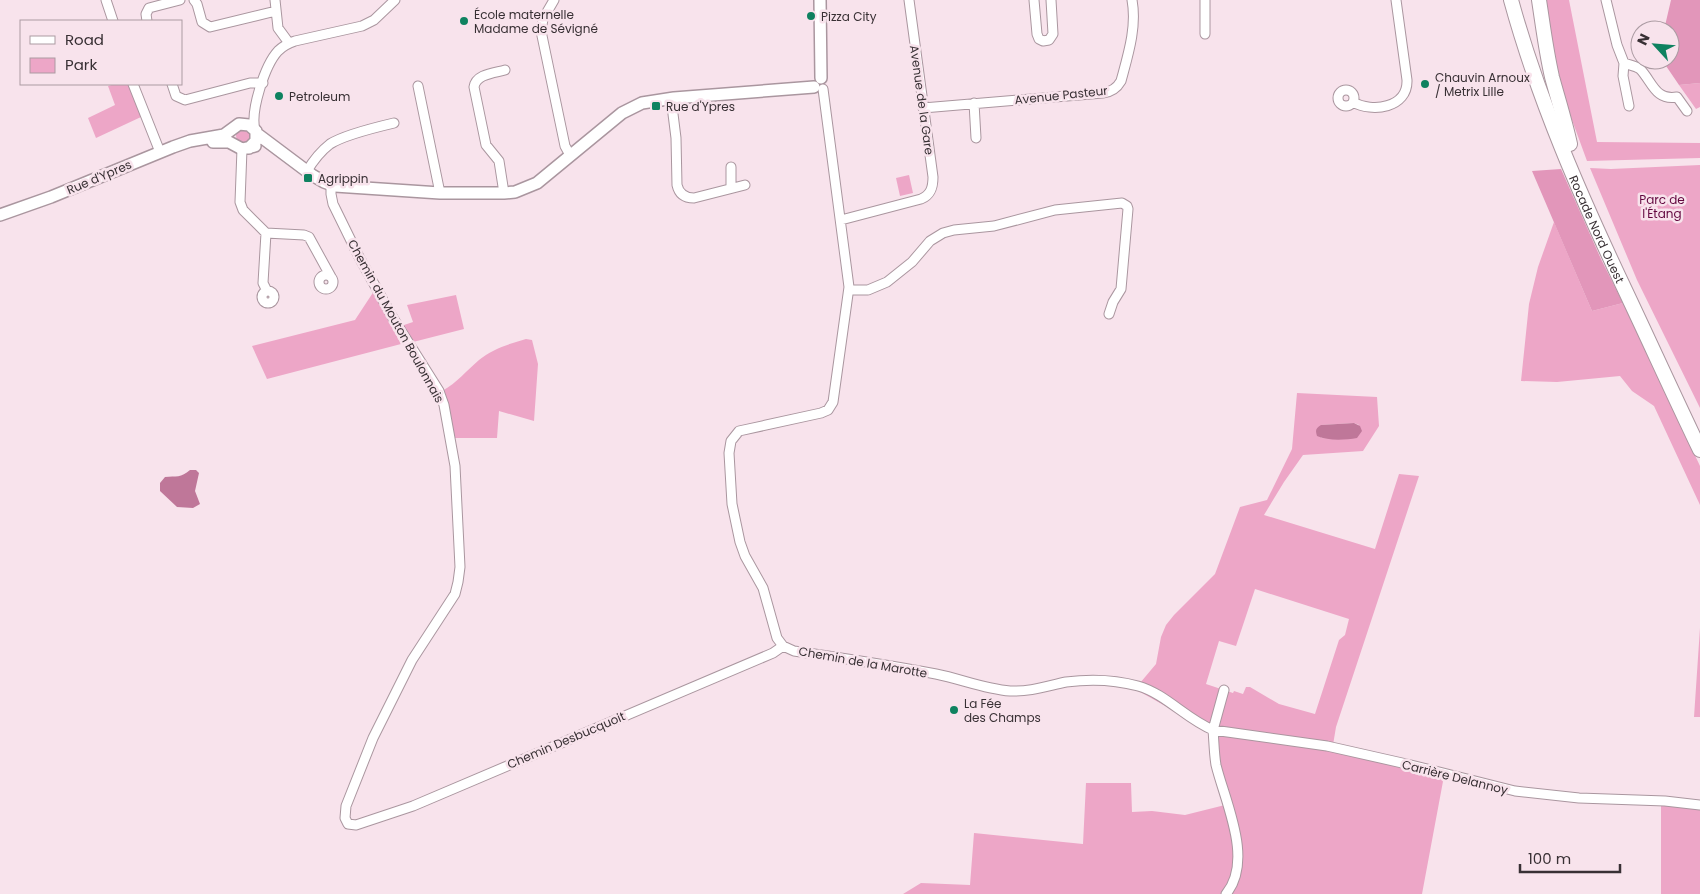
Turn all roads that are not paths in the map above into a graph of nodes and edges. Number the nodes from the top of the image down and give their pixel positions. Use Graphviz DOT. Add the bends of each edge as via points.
graph roads {
  1 [pos="106,0"];
  2 [pos="180,0"];
  3 [pos="194,0"];
  4 [pos="275,0"];
  5 [pos="396,0"];
  6 [pos="554,0"];
  7 [pos="820,0"];
  8 [pos="909,0"];
  9 [pos="1034,0"];
  10 [pos="1051,0"];
  11 [pos="1132,0"];
  12 [pos="1205,0"];
  13 [pos="1396,0"];
  14 [pos="1511,0"];
  15 [pos="1520,0"];
  16 [pos="1539,0"];
  17 [pos="1606,0"];
  18 [pos="276,11"];
  19 [pos="113,20"];
  20 [pos="147,20"];
  21 [pos="1205,34"];
  22 [pos="290,43"];
  23 [pos="1624,63"];
  24 [pos="505,70"];
  25 [pos="263,83"];
  26 [pos="133,85"];
  27 [pos="172,85"];
  28 [pos="819,85"];
  29 [pos="418,86"];
  30 [pos="671,98"];
  31 [pos="1353,102"];
  32 [pos="974,103"];
  33 [pos="1628,106"];
  34 [pos="254,107"];
  35 [pos="923,108"];
  36 [pos="1687,111"];
  37 [pos="394,123"];
  38 [pos="238,126"];
  39 [pos="256,131"];
  40 [pos="976,138"];
  41 [pos="176,146"];
  42 [pos="242,147"];
  43 [pos="1568,148"];
  44 [pos="160,152"];
  45 [pos="570,155"];
  46 [pos="286,156"];
  47 [pos="731,166"];
  48 [pos="307,170"];
  49 [pos="1579,179"];
  50 [pos="331,185"];
  51 [pos="745,185"];
  52 [pos="731,188"];
  53 [pos="440,193"];
  54 [pos="504,193"];
  55 [pos="0,213"];
  56 [pos="841,220"];
  57 [pos="266,233"];
  58 [pos="331,277"];
  59 [pos="849,290"];
  60 [pos="266,292"];
  61 [pos="1109,314"];
  62 [pos="1700,429"];
  63 [pos="1700,450"];
  64 [pos="783,646"];
  65 [pos="1224,690"];
  66 [pos="1213,730"];
  67 [pos="1700,804"];
  68 [pos="346,822"];
  69 [pos="1226,894"];
  1 -- 19 [label="street"];
  2 -- 20 [label="street" via="149,8"];
  3 -- 18 [label="street" via="202,22 210,27"];
  4 -- 18 [label="street"];
  5 -- 22 [label="street" via="374,20 362,26"];
  6 -- 45 [label="street" via="543,19 541,31 565,146"];
  7 -- 28 [label="main road"];
  8 -- 35 [label="street, Avenue de la Gare"];
  9 -- 10 [label="street" via="1037,37 1043,41 1049,40 1053,34"];
  11 -- 32 [label="street, Avenue Pasteur" via="1134,28 1121,81 1114,89 1103,93"];
  12 -- 21 [label="street"];
  13 -- 31 [label="street" via="1406,89 1397,101 1386,106 1368,108"];
  14 -- 43 [label="highway, Rocade Nord Ouest" via="1535,80"];
  15 -- 43 [label="highway, Rocade Nord Ouest"];
  16 -- 43 [label="highway"];
  17 -- 23 [label="street"];
  18 -- 22 [label="street" via="278,28"];
  22 -- 25 [label="street" via="272,59"];
  23 -- 33 [label="street" via="1622,76"];
  23 -- 36 [label="street" via="1638,68 1656,93 1677,97"];
  24 -- 54 [label="street" via="479,78 474,87 486,145 499,161"];
  25 -- 27 [label="street" via="250,83 185,100 176,96"];
  25 -- 34 [label="street"];
  26 -- 44 [label="street"];
  28 -- 30 [label="main road, Rue d'Ypres"];
  28 -- 56 [label="street, Chemin de la Marotte"];
  29 -- 53 [label="street"];
  30 -- 45 [label="main road, Rue d'Ypres" via="642,103 626,110"];
  30 -- 52 [label="street" via="679,191 694,198"];
  32 -- 35 [label="street, Avenue Pasteur"];
  32 -- 40 [label="street"];
  34 -- 38 [label="street"];
  34 -- 39 [label="street"];
  35 -- 56 [label="street, Avenue de la Gare" via="932,189 925,198"];
  37 -- 48 [label="street" via="333,142"];
  38 -- 39 [label="main road" via="249,125"];
  38 -- 41 [label="main road, Rue d'Ypres" via="224,134"];
  38 -- 42 [label="main road" via="231,136"];
  39 -- 42 [label="main road" via="256,141"];
  39 -- 46 [label="main road, Rue d'Ypres"];
  41 -- 42 [label="main road, Rue d'Ypres" via="220,141"];
  41 -- 44 [label="main road, Rue d'Ypres"];
  42 -- 46 [label="main road, Rue d'Ypres" via="264,147"];
  42 -- 57 [label="street" via="240,202 243,210"];
  43 -- 49 [label="highway, Rocade Nord Ouest"];
  44 -- 55 [label="main road, Rue d'Ypres" via="51,197"];
  45 -- 54 [label="main road, Rue d'Ypres" via="533,185"];
  46 -- 48 [label="main road, Rue d'Ypres"];
  47 -- 52 [label="street"];
  48 -- 50 [label="main road, Rue d'Ypres"];
  49 -- 62 [label="highway, Rocade Nord Ouest"];
  49 -- 63 [label="highway, Rocade Nord Ouest"];
  50 -- 53 [label="main road, Rue d'Ypres"];
  50 -- 68 [label="street, Chemin du Mouton Boulonnais" via="331,199 359,257 443,400 455,466 460,560 455,594 412,660 376,731 349,798"];
  51 -- 52 [label="street"];
  53 -- 54 [label="main road, Rue d'Ypres"];
  56 -- 59 [label="street, Chemin de la Marotte"];
  57 -- 58 [label="street" via="309,237"];
  57 -- 60 [label="street" via="263,283"];
  59 -- 61 [label="street" via="868,290 882,285 906,268 930,241 943,232 994,226 1055,210 1122,203 1128,209 1121,289"];
  59 -- 64 [label="street, Chemin de la Marotte" via="830,407 812,416 739,431 730,445 732,504 740,542 763,588 776,635"];
  64 -- 66 [label="street, Chemin de la Marotte" via="794,651 936,674 1006,690 1027,691 1084,681 1131,685 1150,691"];
  64 -- 68 [label="street, Chemin Desbucquoit" via="413,806 356,825"];
  65 -- 66 [label="street"];
  66 -- 67 [label="street, Carrière Delannoy" via="1327,746 1515,792"];
  66 -- 69 [label="street" via="1216,764 1236,842 1236,872"];
}
